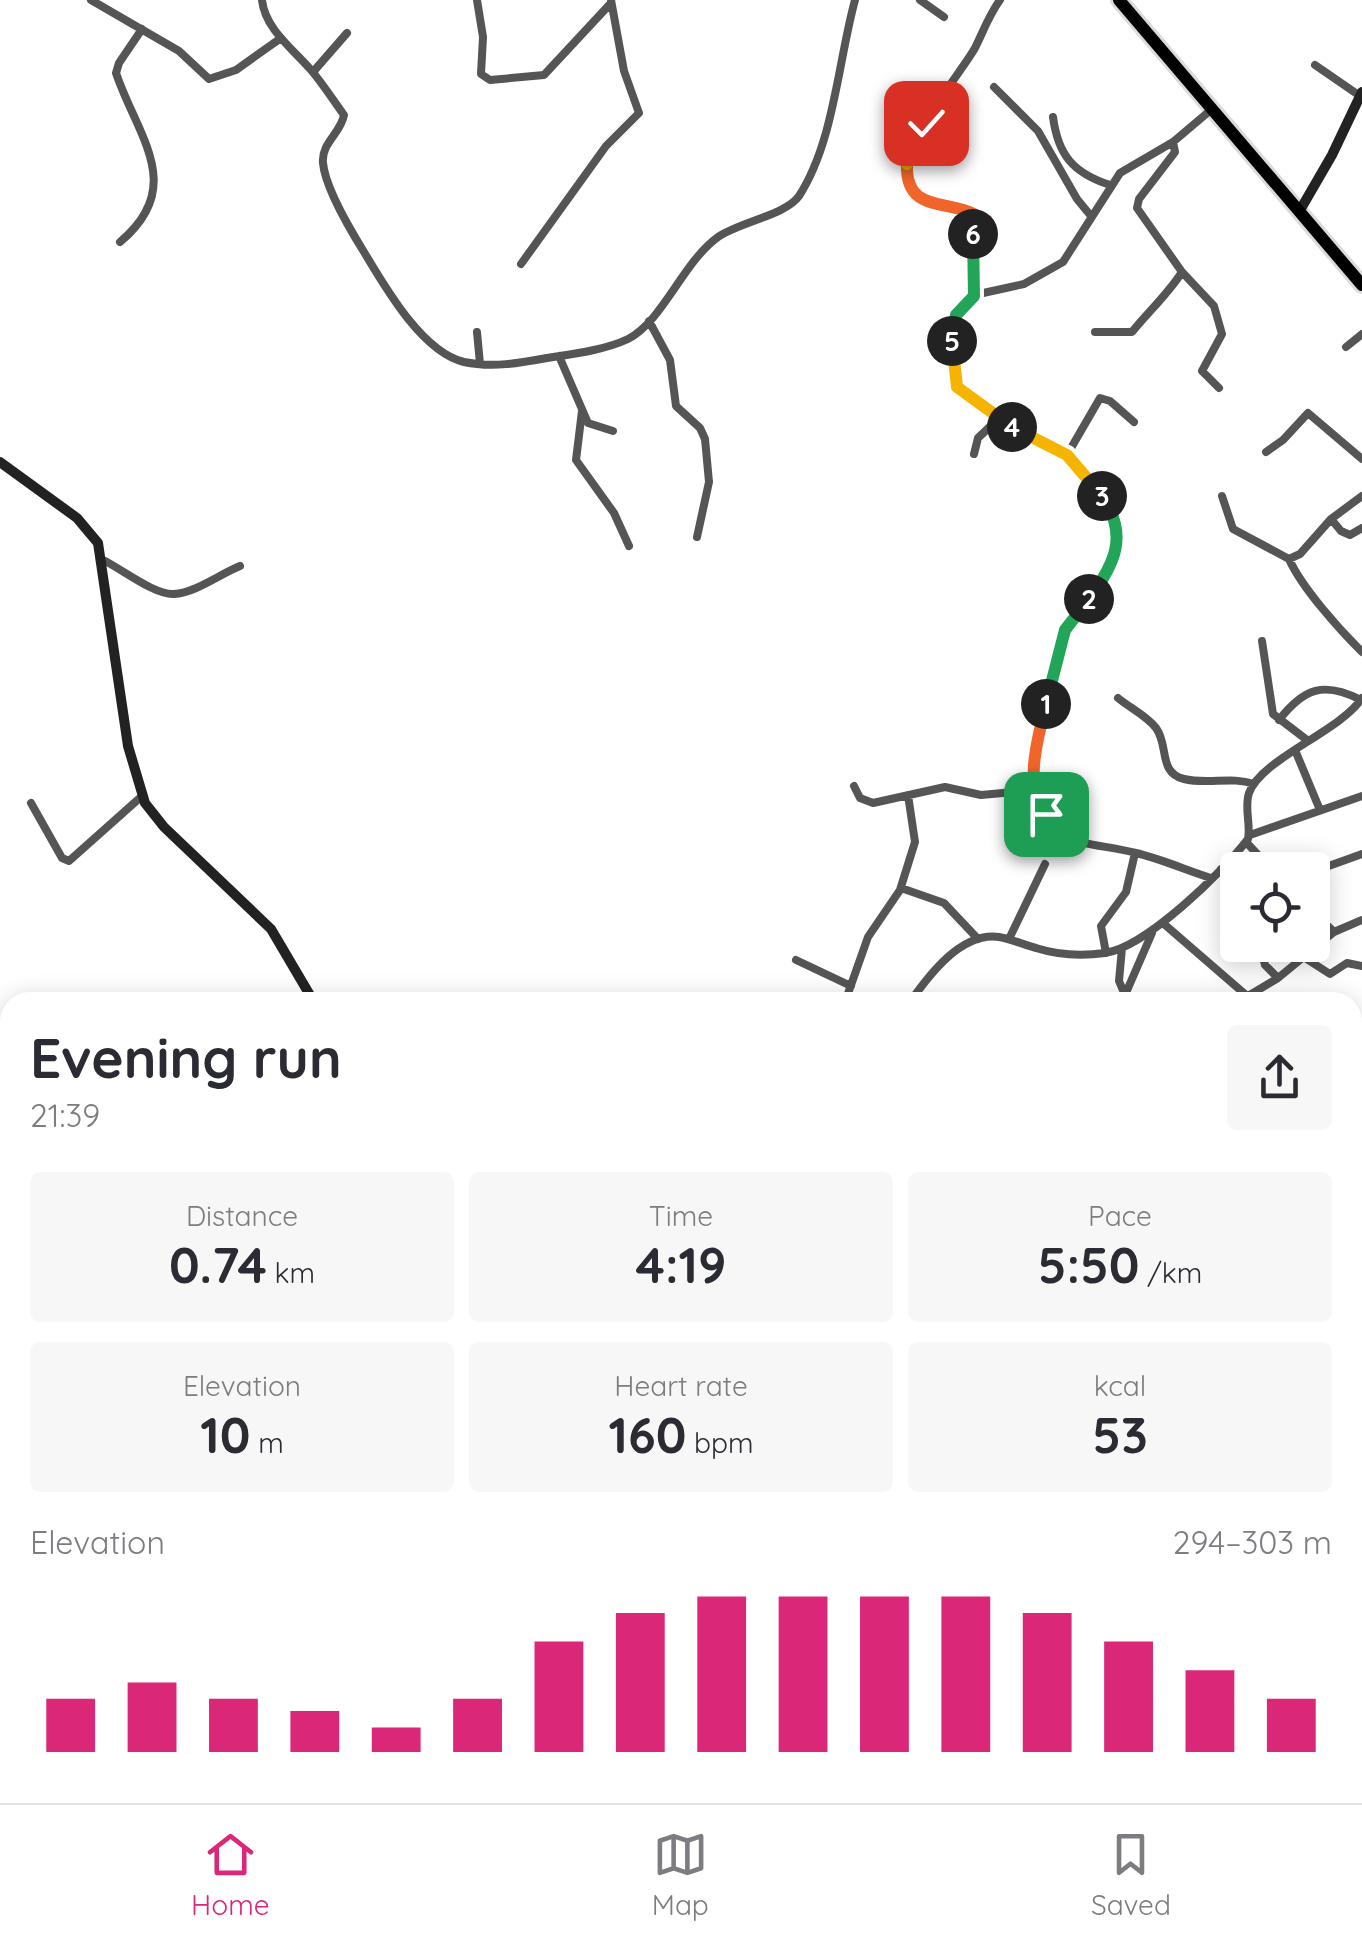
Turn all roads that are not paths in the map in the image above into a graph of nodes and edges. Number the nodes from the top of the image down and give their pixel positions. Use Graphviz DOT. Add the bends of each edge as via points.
graph roads {
  1 [pos="91,0"];
  2 [pos="262,0"];
  3 [pos="476,0"];
  4 [pos="855,0"];
  5 [pos="920,0"];
  6 [pos="1000,0"];
  7 [pos="1118,0"];
  8 [pos="1126,0"];
  9 [pos="611,2"];
  10 [pos="944,16"];
  11 [pos="142,29"];
  12 [pos="347,33"];
  13 [pos="281,38"];
  14 [pos="1315,65"];
  15 [pos="314,72"];
  16 [pos="994,87"];
  17 [pos="1361,94"];
  18 [pos="1212,108"];
  19 [pos="1053,116"];
  20 [pos="1228,124"];
  21 [pos="1173,142"];
  22 [pos="1110,185"];
  23 [pos="1299,208"];
  24 [pos="1091,216"];
  25 [pos="120,242"];
  26 [pos="521,264"];
  27 [pos="1182,272"];
  28 [pos="1362,275"];
  29 [pos="1362,286"];
  30 [pos="974,296"];
  31 [pos="649,321"];
  32 [pos="477,332"];
  33 [pos="1095,332"];
  34 [pos="1362,334"];
  35 [pos="1346,347"];
  36 [pos="560,356"];
  37 [pos="480,364"];
  38 [pos="1220,388"];
  39 [pos="582,411"];
  40 [pos="998,419"];
  41 [pos="1134,422"];
  42 [pos="613,431"];
  43 [pos="1266,452"];
  44 [pos="974,454"];
  45 [pos="1067,455"];
  46 [pos="1362,458"];
  47 [pos="0,462"];
  48 [pos="1222,496"];
  49 [pos="1362,496"];
  50 [pos="1331,519"];
  51 [pos="1362,528"];
  52 [pos="697,536"];
  53 [pos="629,546"];
  54 [pos="1289,559"];
  55 [pos="102,560"];
  56 [pos="240,566"];
  57 [pos="1262,641"];
  58 [pos="1362,652"];
  59 [pos="1118,698"];
  60 [pos="1361,699"];
  61 [pos="1278,720"];
  62 [pos="1308,740"];
  63 [pos="1295,750"];
  64 [pos="1254,784"];
  65 [pos="854,786"];
  66 [pos="1034,794"];
  67 [pos="908,795"];
  68 [pos="142,796"];
  69 [pos="1362,796"];
  70 [pos="31,803"];
  71 [pos="1320,810"];
  72 [pos="1248,838"];
  73 [pos="1236,852"];
  74 [pos="1258,852"];
  75 [pos="1135,853"];
  76 [pos="1362,854"];
  77 [pos="1045,864"];
  78 [pos="1330,866"];
  79 [pos="1220,871"];
  80 [pos="1211,878"];
  81 [pos="900,888"];
  82 [pos="1362,920"];
  83 [pos="1164,924"];
  84 [pos="1330,928"];
  85 [pos="1152,932"];
  86 [pos="1334,932"];
  87 [pos="1330,936"];
  88 [pos="978,939"];
  89 [pos="1009,939"];
  90 [pos="1122,948"];
  91 [pos="1106,953"];
  92 [pos="796,960"];
  93 [pos="1264,962"];
  94 [pos="1300,962"];
  95 [pos="1311,962"];
  96 [pos="1362,966"];
  97 [pos="1278,978"];
  98 [pos="1266,985"];
  99 [pos="851,986"];
  100 [pos="308,992"];
  101 [pos="849,992"];
  102 [pos="917,992"];
  103 [pos="1121,992"];
  104 [pos="1126,992"];
  105 [pos="1235,992"];
  106 [pos="1254,992"];
  107 [pos="1268,992"];
  1 -- 11 [label="street"];
  2 -- 13 [label="street"];
  3 -- 9 [label="street" via="481,74 490,80 544,75"];
  4 -- 31 [label="street" via="823,144 798,198 719,236"];
  5 -- 10 [label="street"];
  6 -- 30 [label="street" via="907,166 910,186 926,202 975,216"];
  7 -- 18 [label="highway"];
  8 -- 20 [label="highway"];
  9 -- 26 [label="street" via="639,112 606,146"];
  11 -- 13 [label="street" via="180,51 209,79 236,70"];
  11 -- 25 [label="street" via="116,73 150,157 154,196 146,216"];
  12 -- 15 [label="street"];
  13 -- 15 [label="street"];
  14 -- 17 [label="street"];
  15 -- 37 [label="street" via="344,116 323,162 354,236 418,329 446,354"];
  16 -- 24 [label="street" via="1038,131"];
  17 -- 23 [label="street"];
  18 -- 20 [label="highway"];
  18 -- 21 [label="street"];
  19 -- 22 [label="street" via="1071,163"];
  20 -- 23 [label="highway"];
  21 -- 22 [label="street"];
  21 -- 27 [label="street" via="1175,152 1137,208"];
  22 -- 24 [label="street"];
  23 -- 28 [label="highway"];
  23 -- 29 [label="highway"];
  24 -- 30 [label="street" via="1056,268"];
  27 -- 33 [label="street" via="1132,332"];
  27 -- 38 [label="street" via="1218,315 1222,334 1202,371"];
  30 -- 40 [label="street" via="952,330 956,384"];
  31 -- 36 [label="street" via="621,342"];
  31 -- 52 [label="street" via="670,360 676,406 704,433 708,482"];
  32 -- 37 [label="street"];
  34 -- 35 [label="street"];
  36 -- 37 [label="street"];
  36 -- 39 [label="street"];
  39 -- 42 [label="street" via="592,426"];
  39 -- 53 [label="street" via="576,460"];
  40 -- 44 [label="street" via="978,438"];
  40 -- 45 [label="street"];
  41 -- 45 [label="street" via="1100,398"];
  43 -- 46 [label="street" via="1308,413"];
  45 -- 66 [label="street" via="1111,509 1117,548 1063,636 1039,734"];
  47 -- 55 [label="street" via="87,527"];
  48 -- 54 [label="street" via="1233,529"];
  49 -- 50 [label="street"];
  50 -- 51 [label="street" via="1350,535"];
  50 -- 54 [label="street"];
  54 -- 58 [label="street"];
  55 -- 56 [label="street" via="172,594"];
  55 -- 68 [label="street" via="128,746"];
  57 -- 61 [label="street"];
  59 -- 64 [label="street" via="1156,728 1174,775"];
  60 -- 61 [label="street" via="1333,688 1309,693"];
  60 -- 62 [label="street" via="1352,713"];
  61 -- 62 [label="street"];
  62 -- 63 [label="street"];
  63 -- 64 [label="street"];
  63 -- 71 [label="street"];
  64 -- 72 [label="street"];
  65 -- 67 [label="street" via="856,795 873,802"];
  66 -- 67 [label="street" via="945,787"];
  66 -- 75 [label="street" via="1078,844"];
  67 -- 81 [label="street" via="916,842"];
  68 -- 70 [label="street" via="69,860"];
  68 -- 100 [label="street" via="164,827 271,929"];
  69 -- 71 [label="street"];
  71 -- 72 [label="street"];
  72 -- 73 [label="street"];
  72 -- 74 [label="street"];
  75 -- 80 [label="street"];
  75 -- 91 [label="street" via="1126,892 1101,926"];
  76 -- 78 [label="street"];
  77 -- 89 [label="street"];
  79 -- 80 [label="street"];
  80 -- 83 [label="street"];
  81 -- 88 [label="street" via="944,902"];
  81 -- 99 [label="street" via="868,937"];
  82 -- 86 [label="street"];
  83 -- 85 [label="street"];
  83 -- 105 [label="street"];
  84 -- 86 [label="street"];
  85 -- 90 [label="street"];
  85 -- 104 [label="street"];
  86 -- 87 [label="street"];
  88 -- 89 [label="street"];
  88 -- 102 [label="street" via="948,958"];
  89 -- 91 [label="street" via="1068,954"];
  90 -- 91 [label="street"];
  90 -- 103 [label="street"];
  92 -- 99 [label="street"];
  93 -- 97 [label="street"];
  94 -- 97 [label="street"];
  95 -- 96 [label="street" via="1330,974 1347,963"];
  97 -- 98 [label="street"];
  98 -- 106 [label="street"];
  98 -- 107 [label="street"];
  99 -- 101 [label="street"];
}
